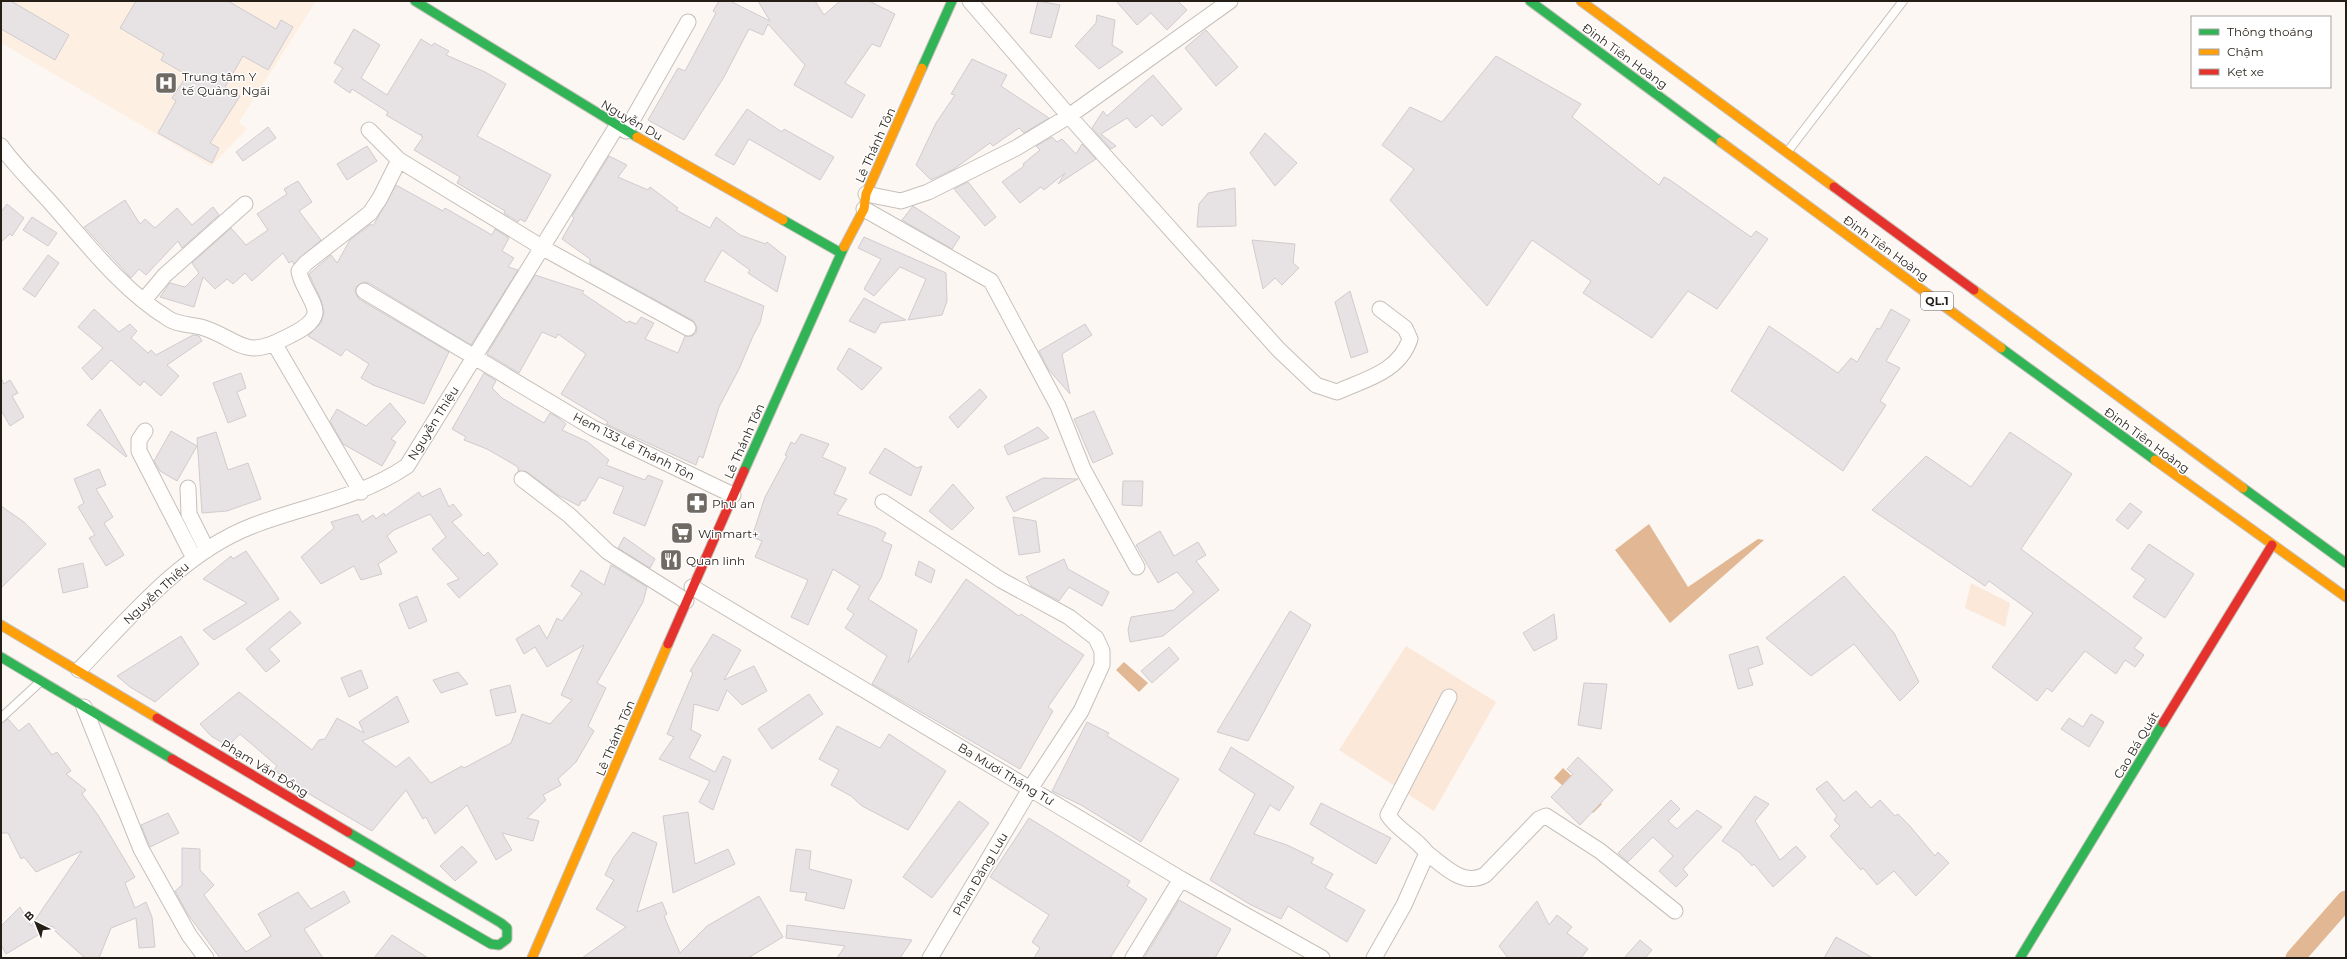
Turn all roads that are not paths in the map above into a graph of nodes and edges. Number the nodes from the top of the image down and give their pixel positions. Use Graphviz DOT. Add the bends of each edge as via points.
graph roads {
  1 [pos="415,1"];
  2 [pos="952,1"];
  3 [pos="970,1"];
  4 [pos="1230,1"];
  5 [pos="1530,1"];
  6 [pos="1581,1"];
  7 [pos="1903,1"];
  8 [pos="688,22"];
  9 [pos="1069,116"];
  10 [pos="621,129"];
  11 [pos="369,130"];
  12 [pos="1,146"];
  13 [pos="1788,152"];
  14 [pos="399,160"];
  15 [pos="866,194"];
  16 [pos="245,204"];
  17 [pos="864,209"];
  18 [pos="543,248"];
  19 [pos="841,252"];
  20 [pos="364,291"];
  21 [pos="144,300"];
  22 [pos="1380,309"];
  23 [pos="688,328"];
  24 [pos="274,343"];
  25 [pos="475,356"];
  26 [pos="145,431"];
  27 [pos="522,479"];
  28 [pos="188,488"];
  29 [pos="361,492"];
  30 [pos="733,495"];
  31 [pos="883,502"];
  32 [pos="2272,545"];
  33 [pos="207,550"];
  34 [pos="194,558"];
  35 [pos="2346,563"];
  36 [pos="1137,567"];
  37 [pos="692,587"];
  38 [pos="2346,598"];
  39 [pos="686,601"];
  40 [pos="1,625"];
  41 [pos="1,657"];
  42 [pos="79,670"];
  43 [pos="41,681"];
  44 [pos="1449,697"];
  45 [pos="84,707"];
  46 [pos="1,718"];
  47 [pos="269,784"];
  48 [pos="1030,789"];
  49 [pos="254,808"];
  50 [pos="1427,853"];
  51 [pos="1181,879"];
  52 [pos="1675,910"];
  53 [pos="533,955"];
  54 [pos="206,958"];
  55 [pos="930,958"];
  56 [pos="1134,958"];
  57 [pos="1322,958"];
  58 [pos="1374,958"];
  59 [pos="2020,958"];
  1 -- 10 [label="main road, Nguyễn Du"];
  2 -- 15 [label="main road, Lê Thánh Tôn"];
  3 -- 9 [label="street"];
  4 -- 9 [label="street"];
  5 -- 32 [label="main road, Đinh Tiên Hoàng / QL.1" via="1789,187"];
  6 -- 13 [label="main road, Đinh Tiên Hoàng / QL.1"];
  7 -- 13 [label="lane"];
  8 -- 10 [label="street, Nguyễn Thiệu"];
  9 -- 15 [label="street" via="1016,148 928,192 901,201"];
  9 -- 22 [label="street" via="1279,350 1316,385 1337,392 1385,371 1401,358 1410,339 1405,328"];
  10 -- 18 [label="street, Nguyễn Thiệu"];
  10 -- 19 [label="main road, Nguyễn Du"];
  11 -- 14 [label="street"];
  12 -- 21 [label="street" via="13,164 96,257"];
  13 -- 35 [label="main road, Đinh Tiên Hoàng / QL.1" via="1803,168"];
  14 -- 18 [label="street"];
  14 -- 24 [label="street" via="370,213 299,271 315,313 300,331"];
  15 -- 17 [label="main road, Lê Thánh Tôn"];
  16 -- 21 [label="street" via="166,275"];
  17 -- 19 [label="main road, Lê Thánh Tôn"];
  17 -- 36 [label="street" via="991,281 1009,319 1058,406 1083,469"];
  18 -- 23 [label="street"];
  18 -- 25 [label="street, Nguyễn Thiệu"];
  19 -- 30 [label="main road, Lê Thánh Tôn"];
  20 -- 25 [label="street, Hem 133 Lê Thánh Tôn"];
  21 -- 24 [label="street" via="170,320 207,329 244,348 259,348"];
  24 -- 29 [label="street"];
  25 -- 29 [label="street, Nguyễn Thiệu" via="407,466"];
  25 -- 30 [label="street, Hem 133 Lê Thánh Tôn" via="593,428"];
  26 -- 34 [label="street" via="139,440 139,451"];
  27 -- 39 [label="street" via="569,516 608,552"];
  28 -- 33 [label="street" via="189,514"];
  29 -- 33 [label="street, Nguyễn Thiệu" via="252,526"];
  30 -- 37 [label="main road, Lê Thánh Tôn"];
  31 -- 48 [label="street, Phan Đăng Lưu" via="1001,580 1069,617 1100,644 1102,665 1095,683 1081,710"];
  32 -- 38 [label="main road, Đinh Tiên Hoàng / QL.1"];
  32 -- 59 [label="main road, Cao Bá Quát"];
  33 -- 34 [label="street, Nguyễn Thiệu"];
  34 -- 42 [label="street, Nguyễn Thiệu" via="141,605"];
  37 -- 39 [label="main road, Lê Thánh Tôn"];
  37 -- 48 [label="street, Ba Mươi Tháng Tư"];
  39 -- 53 [label="main road, Lê Thánh Tôn"];
  40 -- 42 [label="main road, Phạm Văn Đồng"];
  41 -- 43 [label="main road, Phạm Văn Đồng"];
  42 -- 47 [label="main road, Phạm Văn Đồng"];
  43 -- 45 [label="main road, Phạm Văn Đồng"];
  43 -- 46 [label="lane"];
  44 -- 50 [label="street" via="1388,815 1418,841"];
  45 -- 49 [label="main road, Phạm Văn Đồng"];
  45 -- 54 [label="street" via="142,850 189,936"];
  47 -- 49 [label="main road"];
  47 -- 49 [label="main road, Phạm Văn Đồng" via="501,923 506,928 510,940 499,945 491,944"];
  48 -- 51 [label="street, Ba Mươi Tháng Tư"];
  48 -- 55 [label="street, Phan Đăng Lưu"];
  50 -- 52 [label="street" via="1462,878 1476,880 1485,875 1539,819 1546,816 1600,851"];
  50 -- 58 [label="street" via="1404,905"];
  51 -- 56 [label="street"];
  51 -- 57 [label="street, Ba Mươi Tháng Tư"];
}
